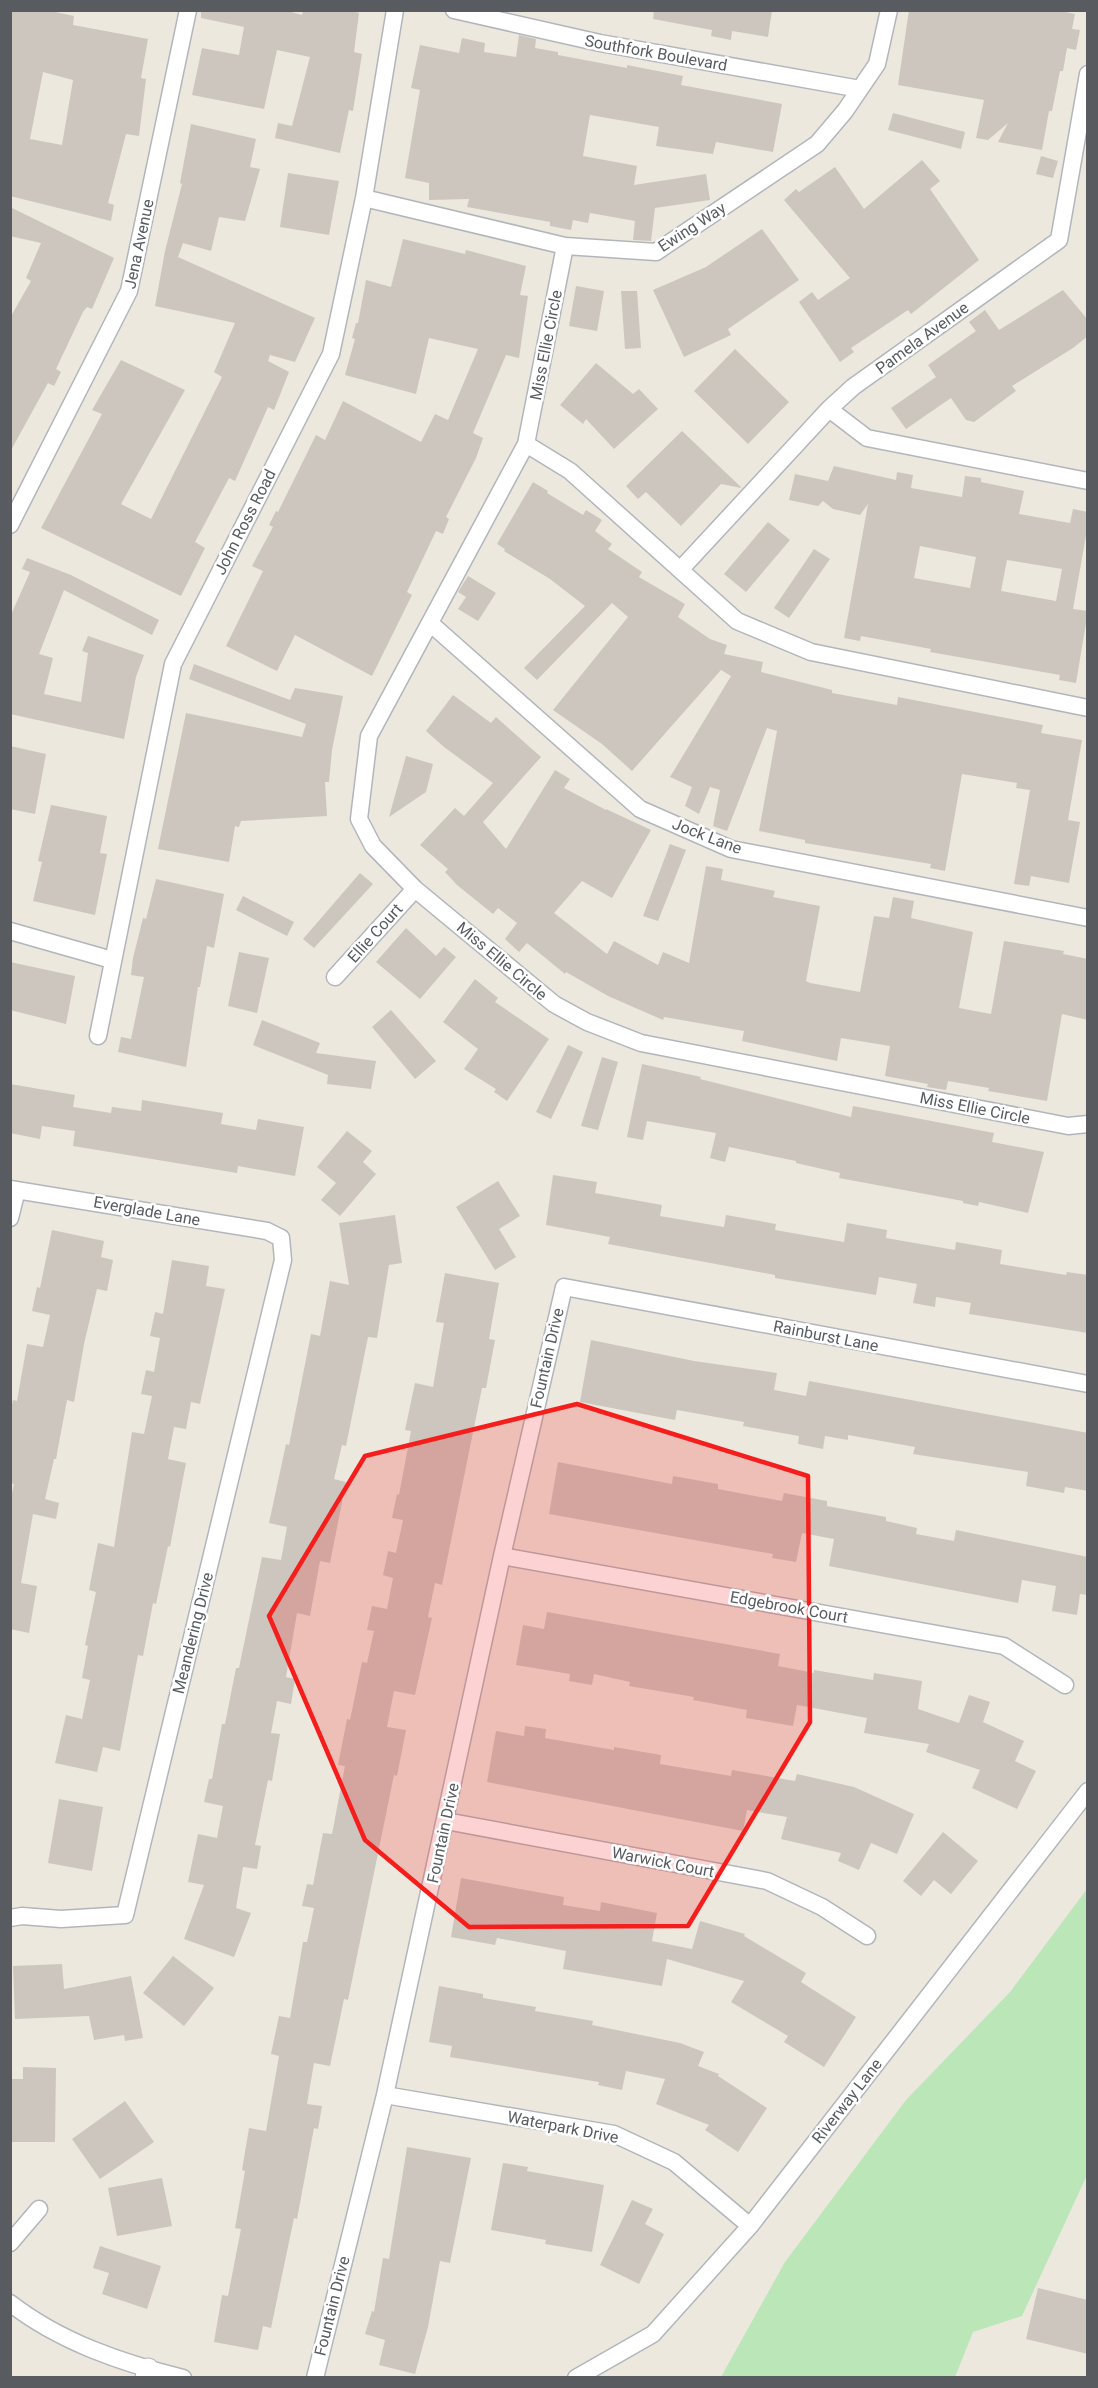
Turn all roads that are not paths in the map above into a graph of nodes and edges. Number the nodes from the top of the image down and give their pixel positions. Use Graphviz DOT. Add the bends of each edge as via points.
graph roads {
  1 [pos="188,10"];
  2 [pos="395,10"];
  3 [pos="454,10"];
  4 [pos="889,10"];
  5 [pos="1088,74"];
  6 [pos="860,89"];
  7 [pos="364,198"];
  8 [pos="565,246"];
  9 [pos="829,410"];
  10 [pos="526,444"];
  11 [pos="1088,481"];
  12 [pos="10,525"];
  13 [pos="681,570"];
  14 [pos="430,623"];
  15 [pos="1088,708"];
  16 [pos="415,889"];
  17 [pos="1088,918"];
  18 [pos="10,931"];
  19 [pos="112,960"];
  20 [pos="335,977"];
  21 [pos="98,1036"];
  22 [pos="1088,1124"];
  23 [pos="14,1189"];
  24 [pos="10,1218"];
  25 [pos="281,1238"];
  26 [pos="564,1287"];
  27 [pos="1088,1384"];
  28 [pos="502,1556"];
  29 [pos="1065,1685"];
  30 [pos="1088,1791"];
  31 [pos="446,1821"];
  32 [pos="10,1918"];
  33 [pos="867,1936"];
  34 [pos="385,2095"];
  35 [pos="39,2209"];
  36 [pos="750,2226"];
  37 [pos="10,2243"];
  38 [pos="10,2303"];
  39 [pos="147,2373"];
  40 [pos="183,2378"];
  41 [pos="315,2378"];
  42 [pos="576,2378"];
  1 -- 12 [label="street, Jena Avenue" via="129,291"];
  2 -- 7 [label="street, John Ross Road"];
  3 -- 6 [label="street, Southfork Boulevard" via="600,43"];
  4 -- 6 [label="street, Ewing Way" via="877,64"];
  5 -- 9 [label="street, Pamela Avenue" via="1059,240 853,387"];
  6 -- 8 [label="street, Ewing Way" via="817,144 656,252"];
  7 -- 8 [label="street, Ewing Way"];
  7 -- 19 [label="street, John Ross Road" via="331,354 173,664"];
  8 -- 10 [label="street, Miss Ellie Circle"];
  9 -- 11 [label="street" via="867,438"];
  9 -- 13 [label="street, Pamela Avenue"];
  10 -- 13 [label="street" via="570,471"];
  10 -- 14 [label="street, Miss Ellie Circle"];
  13 -- 15 [label="street" via="737,621 811,652"];
  14 -- 16 [label="street, Miss Ellie Circle" via="369,736 359,819 373,846"];
  14 -- 17 [label="street, Jock Lane" via="640,809 731,849"];
  16 -- 20 [label="street, Ellie Court"];
  16 -- 22 [label="street, Miss Ellie Circle" via="554,1004 641,1043 1068,1126"];
  18 -- 19 [label="street"];
  19 -- 21 [label="street, John Ross Road"];
  23 -- 24 [label="street"];
  23 -- 25 [label="street, Everglade Lane" via="267,1232"];
  25 -- 32 [label="street, Meandering Drive" via="283,1260 125,1915"];
  26 -- 27 [label="street, Rainburst Lane"];
  26 -- 28 [label="street, Fountain Drive"];
  28 -- 29 [label="street, Edgebrook Court" via="1004,1646"];
  28 -- 31 [label="street, Fountain Drive"];
  30 -- 36 [label="street, Riverway Lane"];
  31 -- 33 [label="street, Warwick Court" via="767,1881 822,1907"];
  31 -- 34 [label="street, Fountain Drive"];
  34 -- 36 [label="street, Waterpark Drive" via="614,2134 674,2162"];
  34 -- 41 [label="street, Fountain Drive"];
  35 -- 37 [label="street"];
  36 -- 42 [label="street, Riverway Lane" via="653,2334"];
  38 -- 39 [label="street" via="93,2350"];
  39 -- 40 [label="street"];
}
